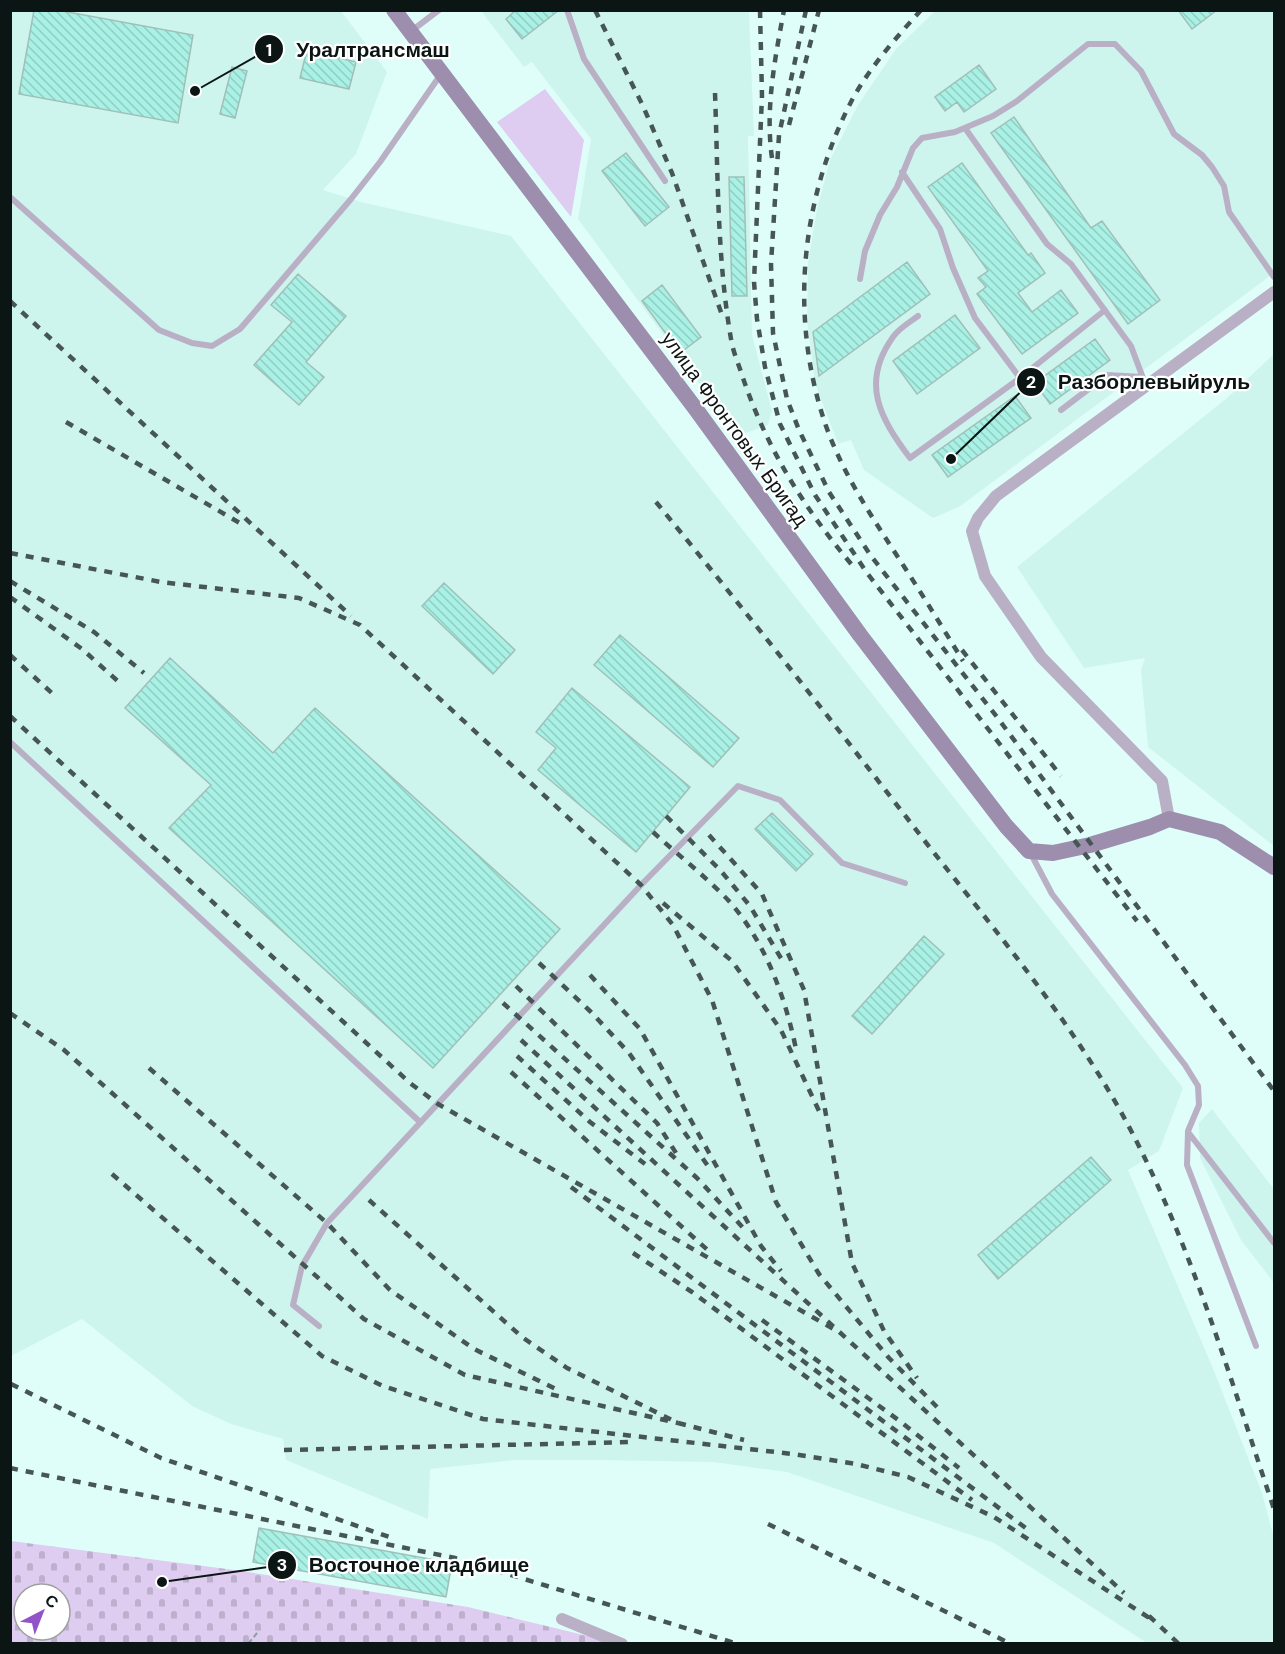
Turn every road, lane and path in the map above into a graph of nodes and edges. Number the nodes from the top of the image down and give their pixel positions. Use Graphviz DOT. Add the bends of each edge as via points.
graph roads {
  1 [pos="394,10"];
  2 [pos="439,10"];
  3 [pos="567,10"];
  4 [pos="410,32"];
  5 [pos="441,73"];
  6 [pos="965,128"];
  7 [pos="902,172"];
  8 [pos="665,181"];
  9 [pos="10,196"];
  10 [pos="1275,277"];
  11 [pos="860,279"];
  12 [pos="1275,291"];
  13 [pos="1105,310"];
  14 [pos="918,316"];
  15 [pos="1020,378"];
  16 [pos="1144,382"];
  17 [pos="1060,410"];
  18 [pos="10,742"];
  19 [pos="1169,819"];
  20 [pos="1029,851"];
  21 [pos="1275,867"];
  22 [pos="905,883"];
  23 [pos="419,1121"];
  24 [pos="1188,1131"];
  25 [pos="1275,1243"];
  26 [pos="319,1326"];
  27 [pos="1256,1346"];
  28 [pos="562,1619"];
  29 [pos="257,1633"];
  30 [pos="248,1644"];
  31 [pos="622,1644"];
  1 -- 4 [label="main road, улица Фронтовых Бригад"];
  2 -- 4 [label="lane"];
  3 -- 8 [label="lane" via="584,59"];
  4 -- 5 [label="main road, улица Фронтовых Бригад"];
  5 -- 9 [label="lane" via="380,162 343,207 240,329 212,346 159,330"];
  5 -- 20 [label="main road, улица Фронтовых Бригад" via="695,408 867,644"];
  6 -- 7 [label="lane" via="922,138"];
  6 -- 10 [label="lane" via="1017,101 1088,44 1115,44 1142,70 1174,134 1212,167 1224,186 1229,212"];
  6 -- 13 [label="lane" via="1047,244 1071,264"];
  7 -- 11 [label="lane" via="865,251"];
  7 -- 15 [label="lane" via="940,229 975,318"];
  12 -- 16 [label="street"];
  13 -- 15 [label="lane"];
  13 -- 16 [label="lane" via="1131,346"];
  14 -- 15 [label="lane" via="893,336 874,383 879,411 910,458"];
  16 -- 17 [label="lane" via="1107,375"];
  16 -- 19 [label="street" via="996,496 972,531 985,576 1041,657 1162,781"];
  18 -- 23 [label="lane"];
  19 -- 20 [label="main road" via="1112,839 1053,853"];
  19 -- 21 [label="main road" via="1220,832"];
  20 -- 24 [label="lane" via="1052,894 1198,1086 1199,1105"];
  22 -- 23 [label="lane" via="842,863 780,800 738,786"];
  23 -- 26 [label="lane" via="327,1223 302,1266 293,1305"];
  24 -- 25 [label="lane"];
  24 -- 27 [label="lane" via="1187,1165"];
  28 -- 31 [label="street"];
  29 -- 30 [label="path"];
}
